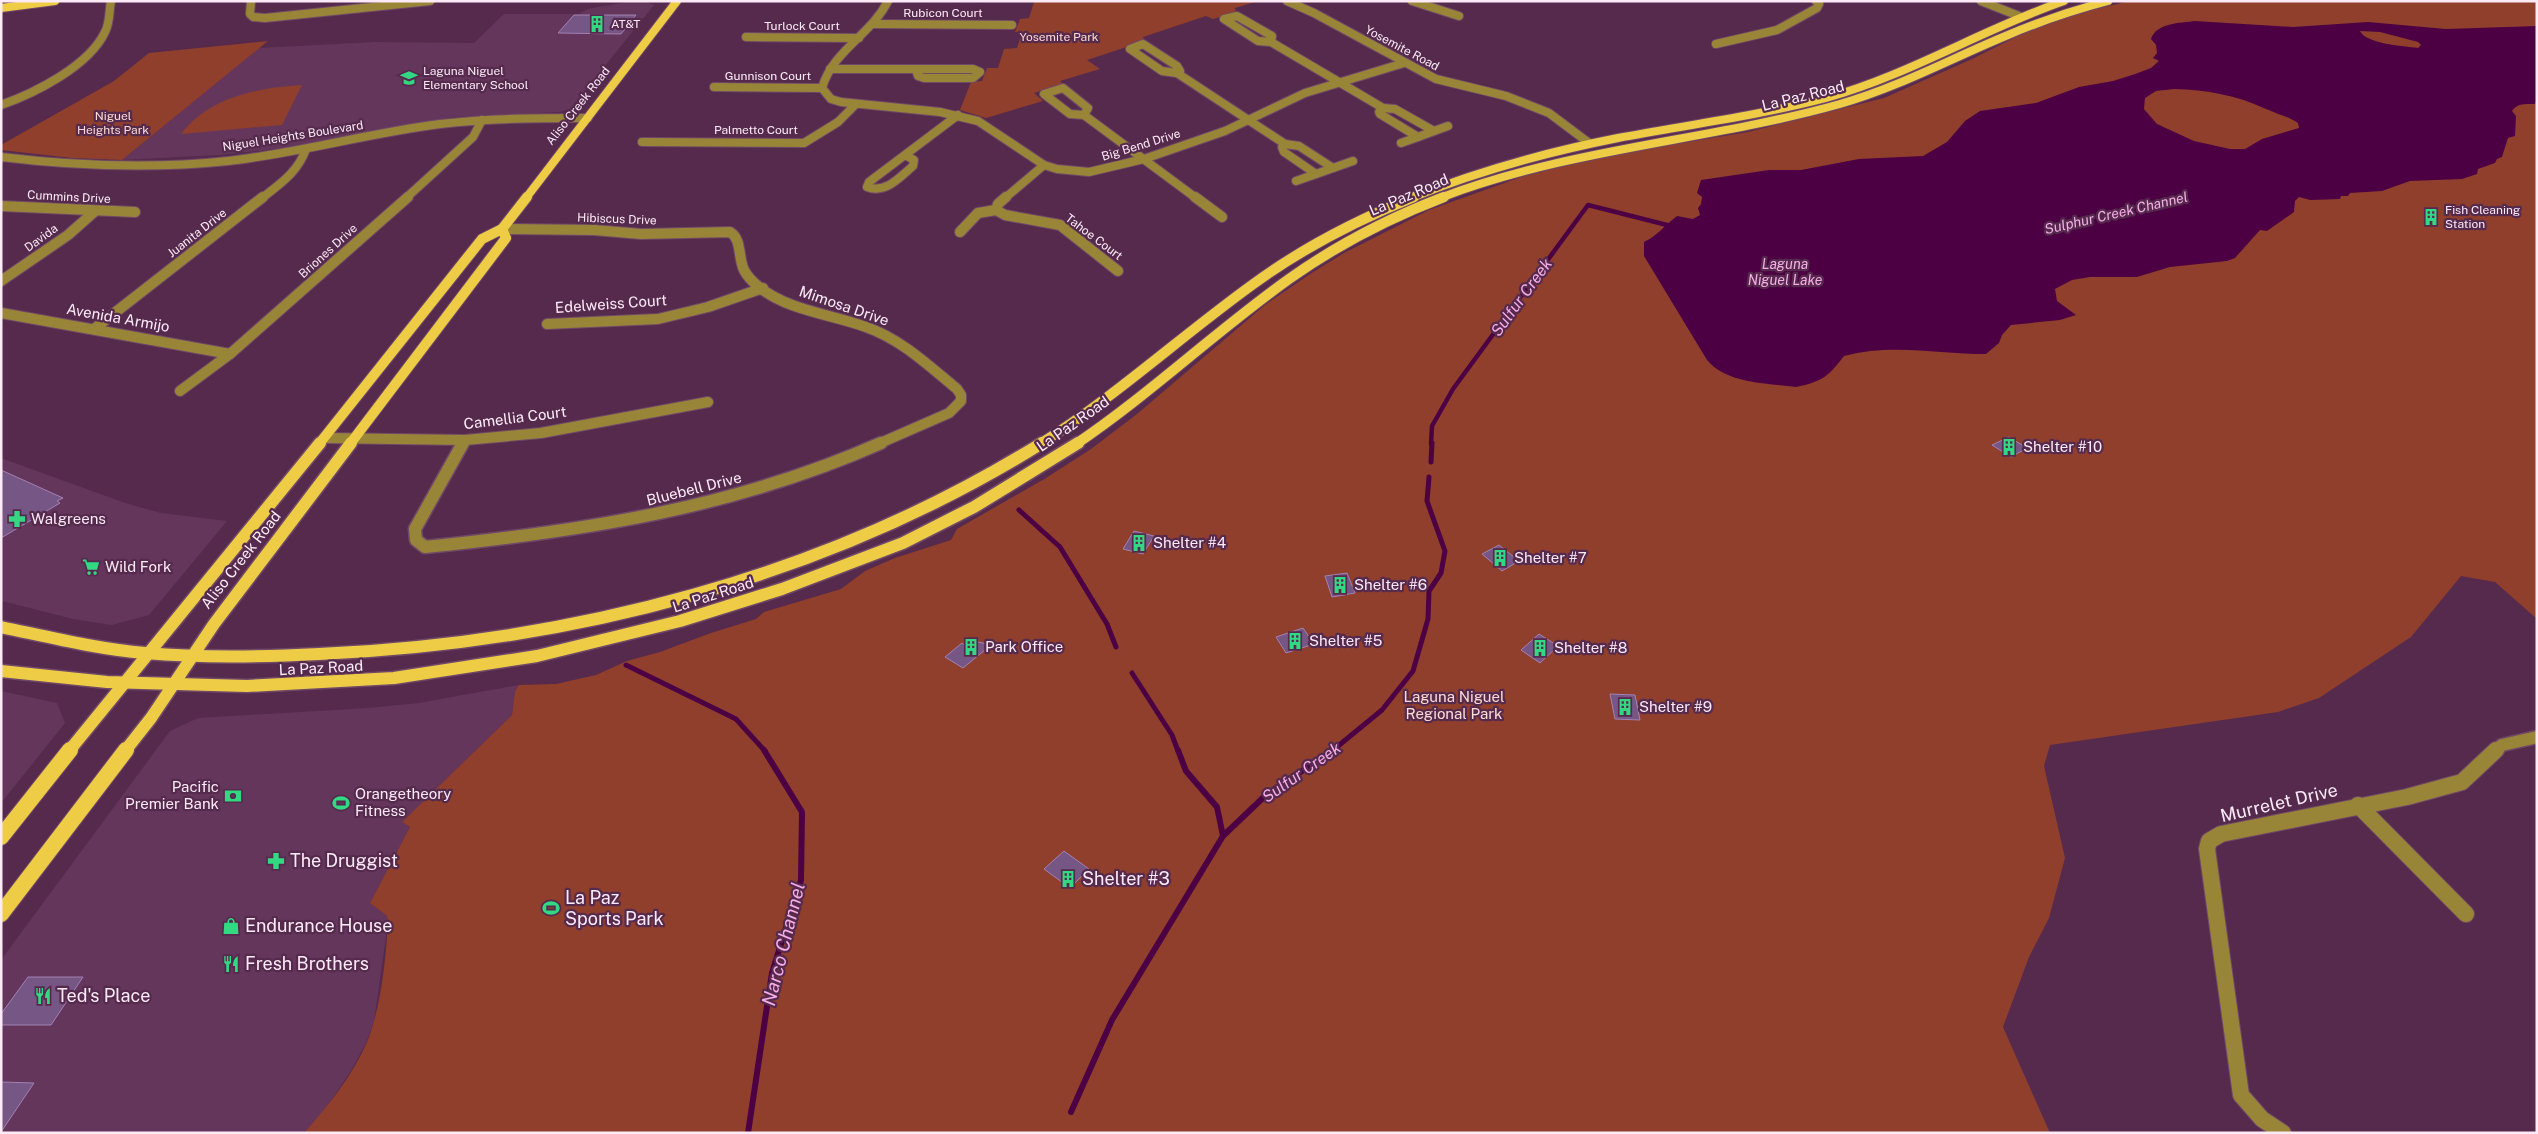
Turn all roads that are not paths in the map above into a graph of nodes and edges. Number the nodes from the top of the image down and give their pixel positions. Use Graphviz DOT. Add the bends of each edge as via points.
graph roads {
  1 [pos="55,1"];
  2 [pos="111,1"];
  3 [pos="251,1"];
  4 [pos="430,1"];
  5 [pos="678,1"];
  6 [pos="888,1"];
  7 [pos="1287,1"];
  8 [pos="1412,1"];
  9 [pos="1981,1"];
  10 [pos="2064,1"];
  11 [pos="2108,1"];
  12 [pos="1818,3"];
  13 [pos="2085,6"];
  14 [pos="1,8"];
  15 [pos="1459,16"];
  16 [pos="2018,16"];
  17 [pos="874,24"];
  18 [pos="1012,25"];
  19 [pos="746,37"];
  20 [pos="858,38"];
  21 [pos="1271,42"];
  22 [pos="1716,44"];
  23 [pos="1966,54"];
  24 [pos="1401,62"];
  25 [pos="830,69"];
  26 [pos="916,70"];
  27 [pos="1177,73"];
  28 [pos="1342,80"];
  29 [pos="714,87"];
  30 [pos="822,88"];
  31 [pos="856,104"];
  32 [pos="2,105"];
  33 [pos="1383,108"];
  34 [pos="958,115"];
  35 [pos="1084,115"];
  36 [pos="588,118"];
  37 [pos="482,120"];
  38 [pos="1247,120"];
  39 [pos="1448,126"];
  40 [pos="1434,131"];
  41 [pos="1418,137"];
  42 [pos="1687,137"];
  43 [pos="642,142"];
  44 [pos="1401,143"];
  45 [pos="1589,143"];
  46 [pos="1285,144"];
  47 [pos="306,149"];
  48 [pos="905,155"];
  49 [pos="1,157"];
  50 [pos="1144,159"];
  51 [pos="1353,161"];
  52 [pos="1044,165"];
  53 [pos="1333,168"];
  54 [pos="1316,174"];
  55 [pos="1504,177"];
  56 [pos="1296,181"];
  57 [pos="1,206"];
  58 [pos="996,210"];
  59 [pos="94,212"];
  60 [pos="135,212"];
  61 [pos="1222,217"];
  62 [pos="502,229"];
  63 [pos="730,232"];
  64 [pos="960,232"];
  65 [pos="1118,271"];
  66 [pos="1,281"];
  67 [pos="763,288"];
  68 [pos="1,313"];
  69 [pos="547,324"];
  70 [pos="94,329"];
  71 [pos="230,354"];
  72 [pos="180,391"];
  73 [pos="961,401"];
  74 [pos="708,402"];
  75 [pos="324,438"];
  76 [pos="356,439"];
  77 [pos="465,440"];
  78 [pos="1,627"];
  79 [pos="147,652"];
  80 [pos="193,655"];
  81 [pos="1,671"];
  82 [pos="122,684"];
  83 [pos="172,685"];
  84 [pos="2537,737"];
  85 [pos="2358,805"];
  86 [pos="1,837"];
  87 [pos="1,914"];
  88 [pos="2466,914"];
  89 [pos="2283,1133"];
  1 -- 14 [label="main road"];
  2 -- 32 [label="street" via="105,32 95,46 43,85"];
  3 -- 4 [label="street" via="250,14 265,18"];
  5 -- 36 [label="main road, Aliso Creek Road"];
  6 -- 17 [label="street"];
  7 -- 24 [label="street, Yosemite Road"];
  8 -- 15 [label="street"];
  9 -- 16 [label="street"];
  10 -- 16 [label="main road, La Paz Road"];
  11 -- 13 [label="main road, La Paz Road"];
  12 -- 22 [label="street" via="1777,30"];
  13 -- 16 [label="main road"];
  13 -- 23 [label="main road, La Paz Road" via="2036,22"];
  16 -- 23 [label="main road" via="2021,19 2016,24 1970,46 1963,51"];
  16 -- 45 [label="main road, La Paz Road" via="1908,68 1834,96 1743,118"];
  17 -- 18 [label="street, Rubicon Court"];
  17 -- 20 [label="street"];
  19 -- 20 [label="street, Turlock Court"];
  20 -- 25 [label="street" via="841,52"];
  21 -- 21 [label="street" via="1258,41 1224,19 1237,16 1272,36"];
  21 -- 28 [label="street"];
  23 -- 42 [label="main road, La Paz Road" via="1914,79 1841,104 1783,119"];
  24 -- 28 [label="street, Big Bend Drive" via="1354,80"];
  24 -- 45 [label="street, Yosemite Road" via="1436,79 1534,106 1560,120"];
  25 -- 26 [label="street"];
  25 -- 30 [label="street"];
  26 -- 26 [label="street" via="973,70 980,72 973,78 924,78 918,76"];
  27 -- 27 [label="street" via="1162,71 1130,48 1143,44 1178,66 1180,71"];
  27 -- 38 [label="street"];
  28 -- 33 [label="street"];
  28 -- 38 [label="street, Big Bend Drive" via="1280,103"];
  29 -- 30 [label="street, Gunnison Court"];
  30 -- 31 [label="street, Big Bend Drive" via="831,99"];
  31 -- 34 [label="street, Big Bend Drive"];
  31 -- 43 [label="street, Palmetto Court" via="838,122 804,143"];
  33 -- 40 [label="street" via="1395,109"];
  33 -- 41 [label="street" via="1380,114"];
  34 -- 48 [label="street"];
  34 -- 52 [label="street, Big Bend Drive" via="994,130"];
  35 -- 35 [label="street" via="1070,114 1044,94 1063,88 1088,108"];
  35 -- 50 [label="street"];
  36 -- 37 [label="street, Niguel Heights Boulevard"];
  36 -- 62 [label="main road, Aliso Creek Road"];
  37 -- 47 [label="street, Niguel Heights Boulevard" via="399,130"];
  37 -- 71 [label="street, Briones Drive" via="473,137 456,154"];
  38 -- 46 [label="street"];
  38 -- 50 [label="street, Big Bend Drive"];
  39 -- 40 [label="street"];
  40 -- 41 [label="street"];
  41 -- 44 [label="street"];
  42 -- 45 [label="main road" via="1674,135 1604,145"];
  42 -- 55 [label="main road, La Paz Road" via="1587,155"];
  45 -- 55 [label="main road" via="1585,149 1508,170"];
  45 -- 80 [label="main road, La Paz Road" via="1500,166 1450,183 1350,226 1254,284 1104,400 1023,456 930,505 827,551 757,576 666,601 600,618 496,638 347,655"];
  46 -- 53 [label="street" via="1300,146"];
  46 -- 54 [label="street" via="1282,146 1284,152"];
  47 -- 49 [label="street, Niguel Heights Boulevard" via="256,157 146,166 86,166"];
  47 -- 70 [label="street, Juanita Drive" via="302,161 290,176"];
  48 -- 48 [label="street" via="914,160 913,166 882,190 867,187 869,182"];
  50 -- 52 [label="street, Big Bend Drive" via="1089,172"];
  50 -- 61 [label="street"];
  51 -- 53 [label="street"];
  52 -- 58 [label="street" via="998,204"];
  53 -- 54 [label="street"];
  54 -- 56 [label="street"];
  55 -- 83 [label="main road, La Paz Road" via="1406,212 1344,243 1290,277 1091,434 1055,458 920,536 806,581 677,624 598,645 492,666 350,684 219,688"];
  57 -- 59 [label="street, Cummins Drive"];
  58 -- 64 [label="street" via="978,213"];
  58 -- 65 [label="street, Tahoe Court" via="1005,215 1060,225"];
  59 -- 60 [label="street, Cummins Drive"];
  59 -- 66 [label="street, Davida" via="68,235"];
  62 -- 63 [label="street, Hibiscus Drive" via="641,234"];
  62 -- 75 [label="main road, Aliso Creek Road" via="482,239"];
  62 -- 76 [label="main road, Aliso Creek Road" via="506,238"];
  63 -- 67 [label="street, Mimosa Drive" via="735,235 739,258 747,275"];
  67 -- 69 [label="street, Edelweiss Court" via="712,307 672,316"];
  67 -- 73 [label="street, Mimosa Drive" via="781,300 882,333 904,346 957,389"];
  68 -- 70 [label="street, Avenida Armijo"];
  70 -- 71 [label="street, Avenida Armijo"];
  71 -- 72 [label="street, Briones Drive"];
  73 -- 77 [label="street, Bluebell Drive" via="950,413 852,456 745,494 640,519 537,535 425,547 417,543 415,529"];
  74 -- 77 [label="street, Camellia Court" via="541,433"];
  75 -- 76 [label="street, Camellia Court"];
  75 -- 79 [label="main road, Aliso Creek Road"];
  76 -- 77 [label="street, Camellia Court"];
  76 -- 80 [label="main road, Aliso Creek Road"];
  78 -- 79 [label="main road, La Paz Road" via="101,648"];
  79 -- 80 [label="main road, La Paz Road"];
  79 -- 82 [label="main road, Aliso Creek Road"];
  80 -- 83 [label="main road, Aliso Creek Road"];
  81 -- 82 [label="main road, La Paz Road"];
  82 -- 83 [label="main road, La Paz Road"];
  82 -- 86 [label="main road, Aliso Creek Road"];
  83 -- 87 [label="main road, Aliso Creek Road" via="151,718"];
  84 -- 85 [label="street, Murrelet Drive" via="2502,745 2462,782 2407,797"];
  85 -- 88 [label="street"];
  85 -- 89 [label="street, Murrelet Drive" via="2221,834 2209,841 2207,849 2242,1095 2262,1119"];
}
